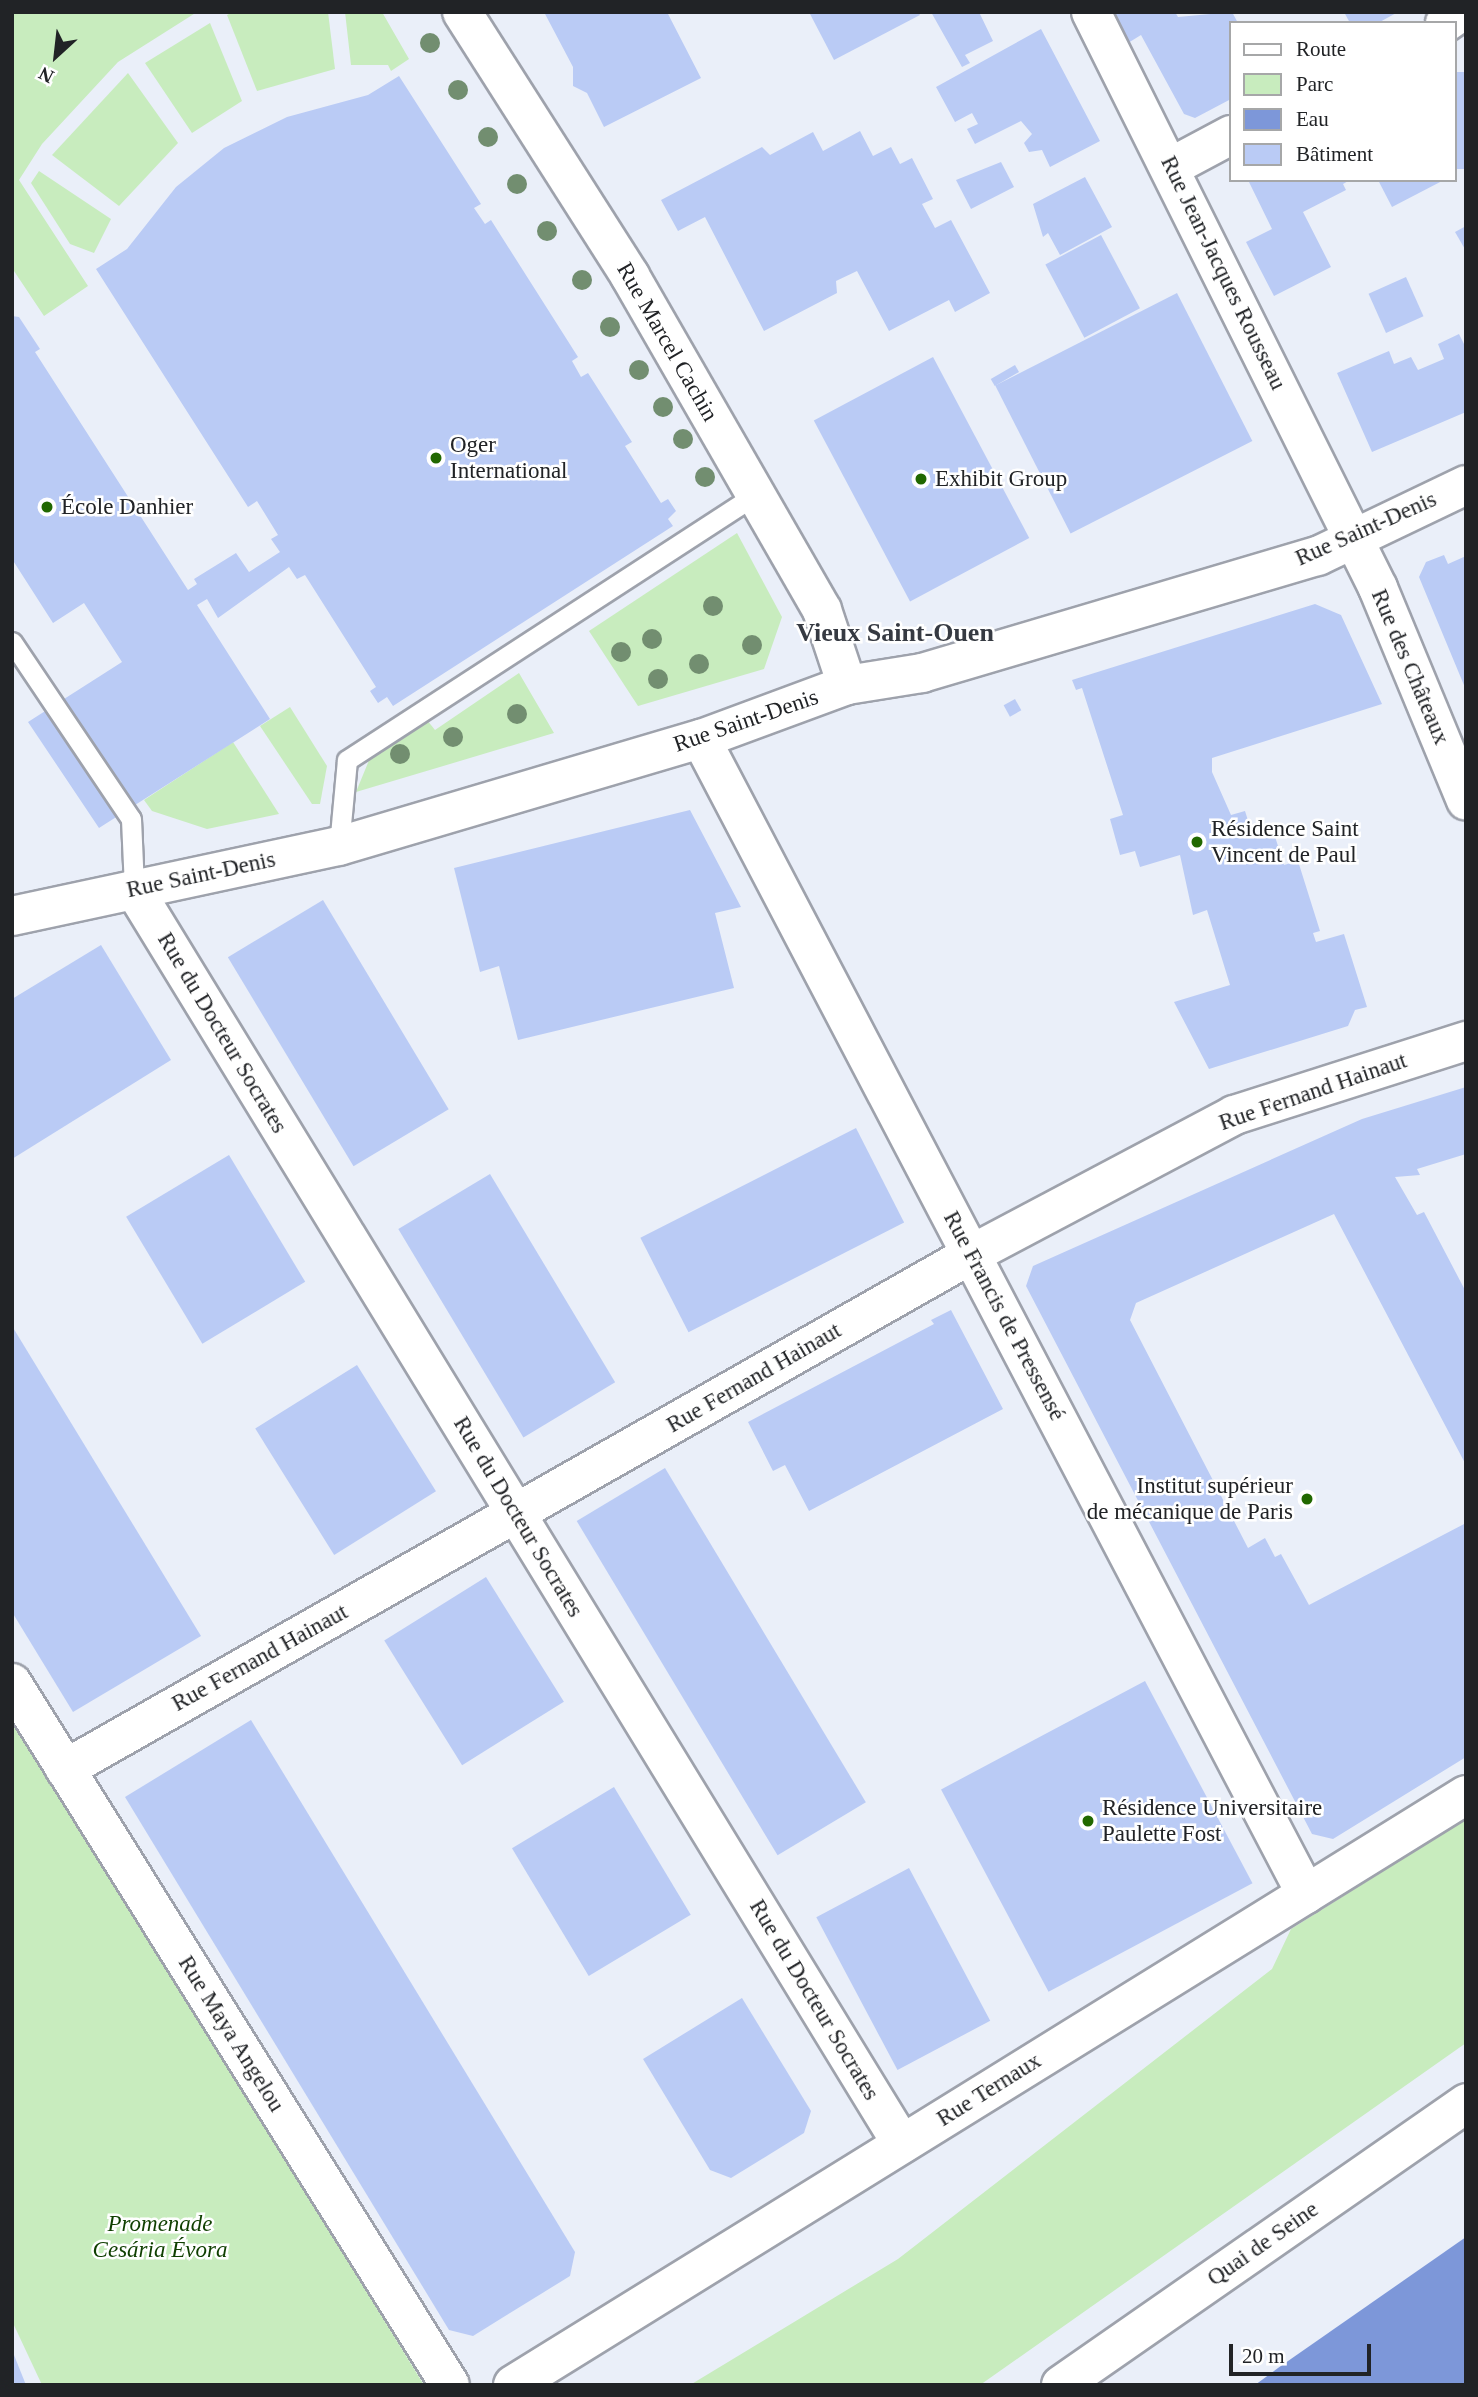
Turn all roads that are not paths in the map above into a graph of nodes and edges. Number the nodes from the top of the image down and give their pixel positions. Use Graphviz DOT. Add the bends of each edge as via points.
graph roads {
  1 [pos="462,12"];
  2 [pos="1091,12"];
  3 [pos="1230,136"];
  4 [pos="1171,167"];
  5 [pos="1466,485"];
  6 [pos="756,494"];
  7 [pos="1352,536"];
  8 [pos="12,642"];
  9 [pos="847,685"];
  10 [pos="701,739"];
  11 [pos="1466,800"];
  12 [pos="339,846"];
  13 [pos="134,889"];
  14 [pos="12,916"];
  15 [pos="1466,1041"];
  16 [pos="972,1254"];
  17 [pos="516,1514"];
  18 [pos="12,1683"];
  19 [pos="65,1769"];
  20 [pos="1466,1795"];
  21 [pos="1306,1894"];
  22 [pos="1466,2103"];
  23 [pos="902,2144"];
  24 [pos="450,2385"];
  25 [pos="513,2385"];
  26 [pos="1061,2385"];
  1 -- 6 [label="street, Rue Marcel Cachin" via="630,276"];
  2 -- 4 [label="street, Rue Jean-Jacques Rousseau"];
  3 -- 4 [label="street"];
  4 -- 7 [label="street, Rue Jean-Jacques Rousseau"];
  5 -- 7 [label="street, Rue Saint-Denis"];
  6 -- 9 [label="street, Rue Marcel Cachin" via="822,610"];
  6 -- 12 [label="lane" via="347,760"];
  7 -- 9 [label="street, Rue Saint-Denis" via="1318,555 922,673"];
  7 -- 11 [label="street, Rue des Châteaux"];
  8 -- 13 [label="lane" via="131,819"];
  9 -- 10 [label="street, Rue Saint-Denis"];
  10 -- 12 [label="street, Rue Saint-Denis"];
  10 -- 16 [label="street, Rue Francis de Pressensé"];
  12 -- 13 [label="street, Rue Saint-Denis"];
  13 -- 14 [label="street, Rue Saint-Denis"];
  13 -- 17 [label="street, Rue du Docteur Socrates"];
  15 -- 16 [label="street, Rue Fernand Hainaut" via="1234,1115"];
  16 -- 17 [label="street, Rue Fernand Hainaut"];
  16 -- 21 [label="street, Rue Francis de Pressensé"];
  17 -- 19 [label="street, Rue Fernand Hainaut"];
  17 -- 23 [label="street, Rue du Docteur Socrates"];
  18 -- 19 [label="street, Rue Maya Angelou"];
  19 -- 24 [label="street, Rue Maya Angelou"];
  20 -- 21 [label="street, Rue Ternaux"];
  21 -- 23 [label="street, Rue Ternaux"];
  22 -- 26 [label="street, Quai de Seine"];
  23 -- 25 [label="street, Rue Ternaux"];
}
